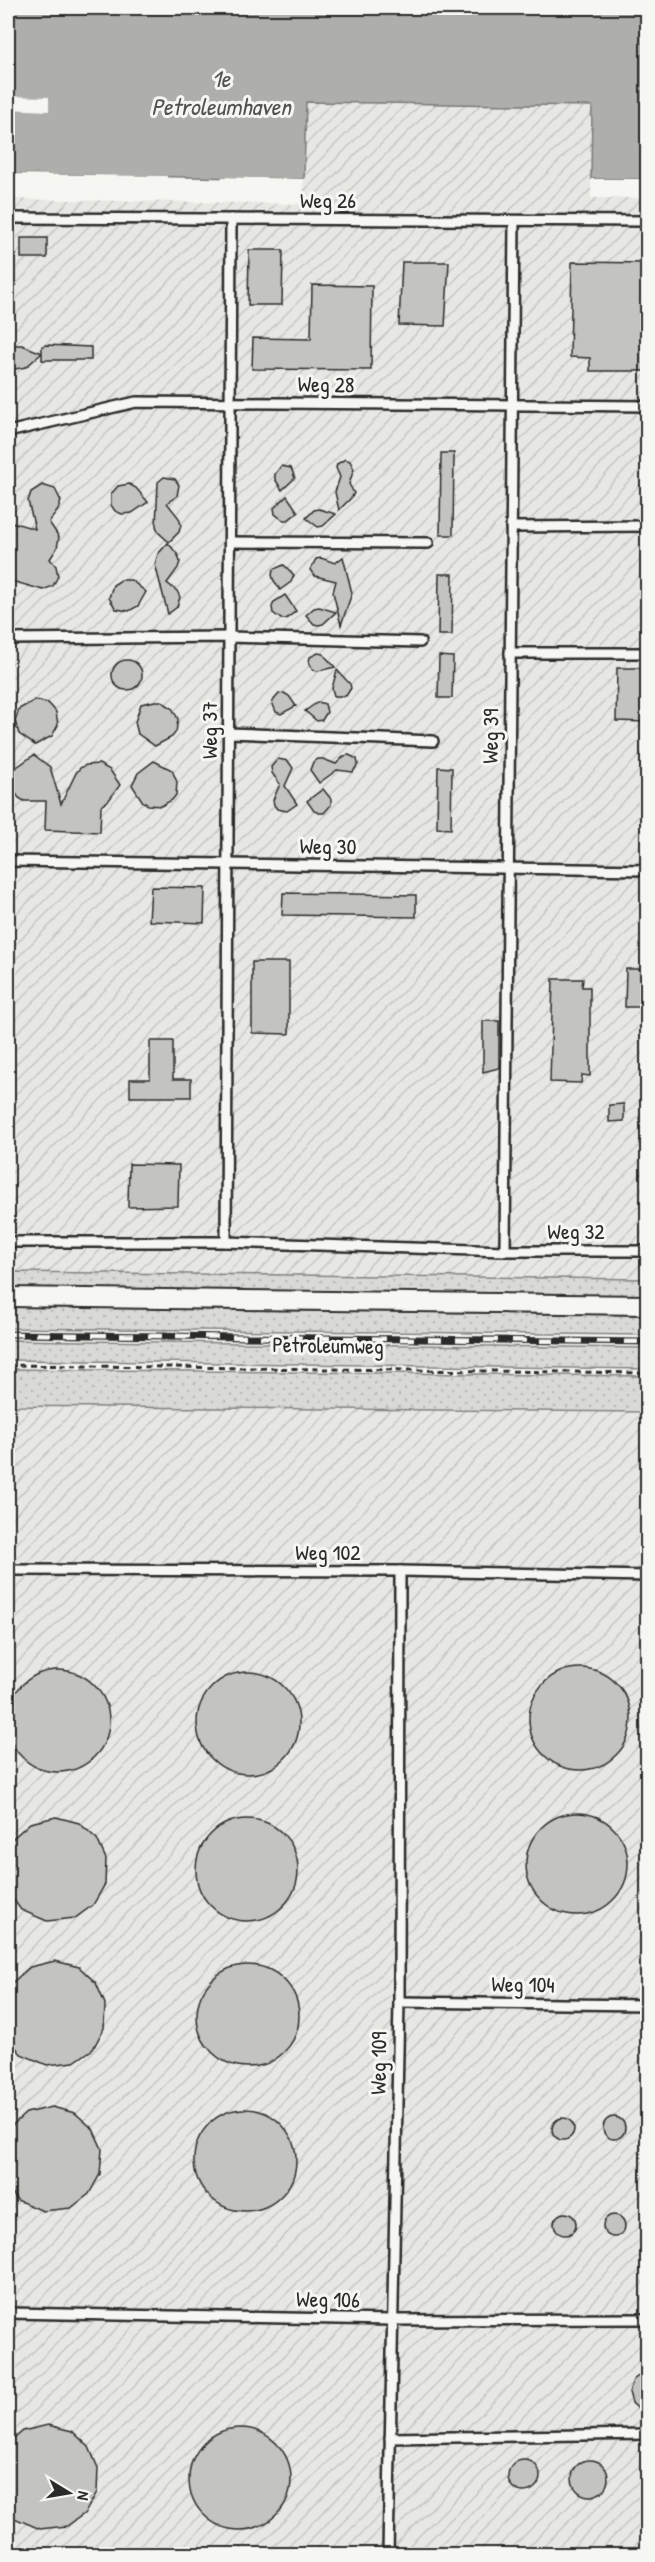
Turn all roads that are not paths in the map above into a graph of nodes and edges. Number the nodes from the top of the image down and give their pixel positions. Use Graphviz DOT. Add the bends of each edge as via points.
graph roads {
  1 [pos="8,218"];
  2 [pos="231,219"];
  3 [pos="514,220"];
  4 [pos="648,221"];
  5 [pos="230,401"];
  6 [pos="512,406"];
  7 [pos="648,406"];
  8 [pos="8,432"];
  9 [pos="648,526"];
  10 [pos="511,527"];
  11 [pos="230,542"];
  12 [pos="428,543"];
  13 [pos="229,638"];
  14 [pos="8,639"];
  15 [pos="420,642"];
  16 [pos="510,652"];
  17 [pos="648,653"];
  18 [pos="229,733"];
  19 [pos="432,741"];
  20 [pos="8,861"];
  21 [pos="228,864"];
  22 [pos="508,868"];
  23 [pos="648,870"];
  24 [pos="8,1242"];
  25 [pos="226,1242"];
  26 [pos="505,1251"];
  27 [pos="648,1251"];
  28 [pos="8,1297"];
  29 [pos="648,1305"];
  30 [pos="8,1570"];
  31 [pos="400,1571"];
  32 [pos="648,1576"];
  33 [pos="399,2002"];
  34 [pos="648,2005"];
  35 [pos="8,2313"];
  36 [pos="648,2319"];
  37 [pos="391,2320"];
  38 [pos="648,2434"];
  39 [pos="390,2438"];
  40 [pos="388,2554"];
  1 -- 2 [label="lane, Weg 26"];
  2 -- 3 [label="lane, Weg 26"];
  2 -- 5 [label="lane, Weg 37"];
  3 -- 4 [label="lane, Weg 26"];
  3 -- 6 [label="lane, Weg 39"];
  5 -- 6 [label="lane, Weg 28"];
  5 -- 8 [label="lane, Weg 28" via="136,402"];
  5 -- 11 [label="lane, Weg 37"];
  6 -- 7 [label="lane, Weg 28"];
  6 -- 10 [label="lane, Weg 39"];
  9 -- 10 [label="lane"];
  10 -- 16 [label="lane, Weg 39"];
  11 -- 12 [label="lane"];
  11 -- 13 [label="lane, Weg 37"];
  13 -- 14 [label="lane"];
  13 -- 15 [label="lane"];
  13 -- 18 [label="lane, Weg 37"];
  16 -- 17 [label="lane"];
  16 -- 22 [label="lane, Weg 39"];
  18 -- 19 [label="lane"];
  18 -- 21 [label="lane, Weg 37"];
  20 -- 21 [label="lane, Weg 30"];
  21 -- 22 [label="lane, Weg 30"];
  21 -- 25 [label="lane, Weg 37"];
  22 -- 23 [label="lane, Weg 30"];
  22 -- 26 [label="lane, Weg 39"];
  24 -- 25 [label="lane, Weg 32"];
  25 -- 26 [label="lane, Weg 32"];
  26 -- 27 [label="lane, Weg 32"];
  28 -- 29 [label="street, Petroleumweg"];
  30 -- 31 [label="lane, Weg 102"];
  31 -- 32 [label="lane, Weg 102"];
  31 -- 33 [label="lane, Weg 109"];
  33 -- 34 [label="lane, Weg 104"];
  33 -- 37 [label="lane, Weg 109"];
  35 -- 37 [label="lane, Weg 106"];
  36 -- 37 [label="lane, Weg 106"];
  37 -- 39 [label="lane, Weg 109"];
  38 -- 39 [label="lane"];
  39 -- 40 [label="lane, Weg 109"];
}
